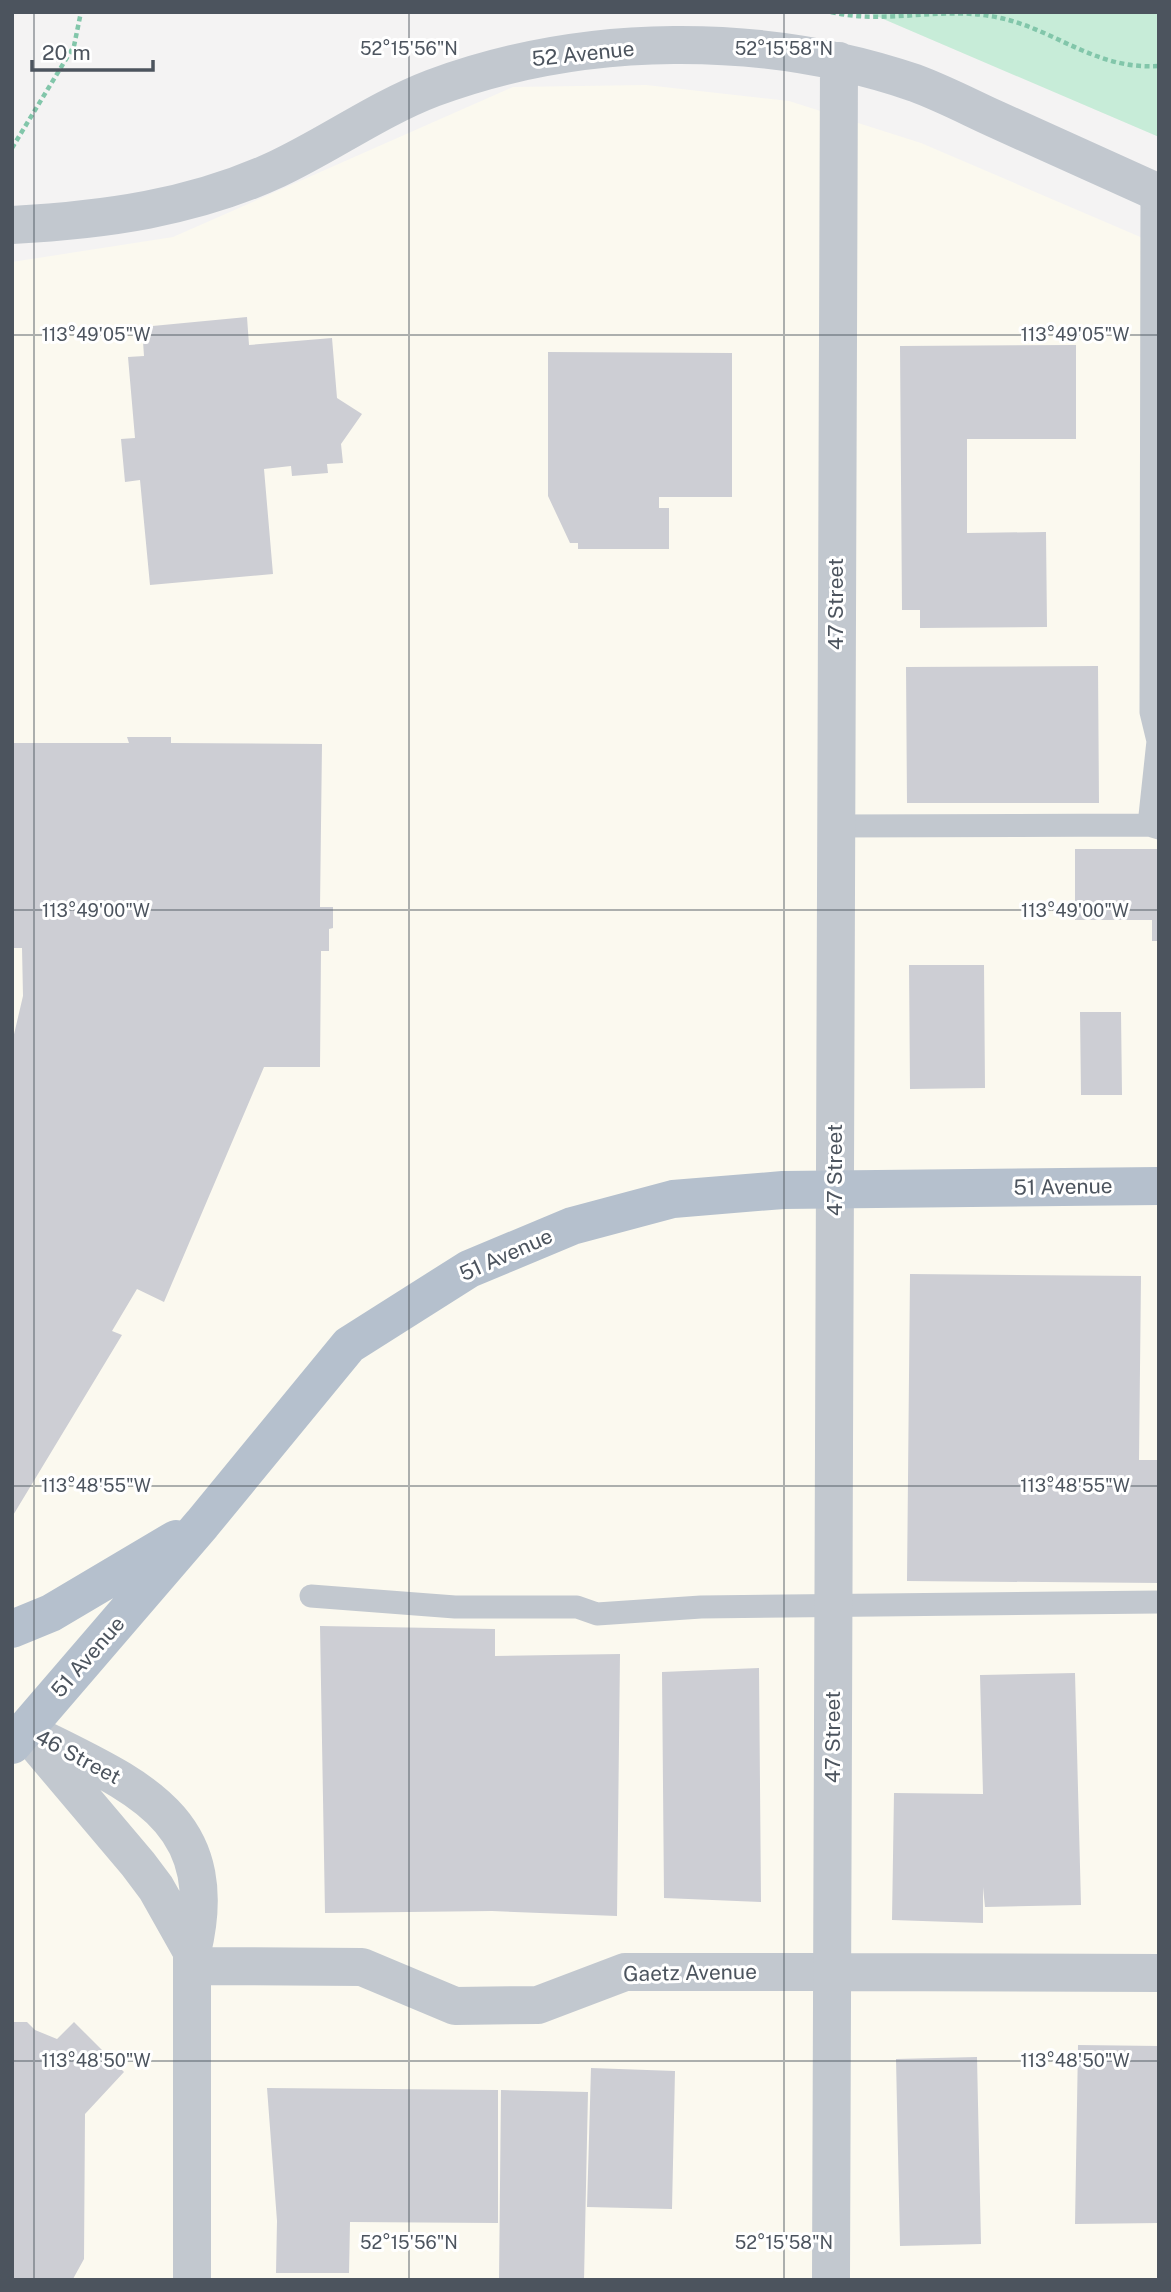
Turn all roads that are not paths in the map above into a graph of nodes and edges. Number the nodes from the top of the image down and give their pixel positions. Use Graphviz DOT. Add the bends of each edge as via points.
graph roads {
  1 [pos="839,61"];
  2 [pos="1155,191"];
  3 [pos="12,225"];
  4 [pos="836,826"];
  5 [pos="1154,827"];
  6 [pos="1159,1186"];
  7 [pos="835,1189"];
  8 [pos="202,1524"];
  9 [pos="311,1596"];
  10 [pos="1159,1602"];
  11 [pos="833,1607"];
  12 [pos="12,1629"];
  13 [pos="17,1733"];
  14 [pos="192,1959"];
  15 [pos="832,1972"];
  16 [pos="1159,1973"];
  17 [pos="192,2280"];
  18 [pos="831,2280"];
  1 -- 2 [label="street, 52 Avenue" via="919,85"];
  1 -- 3 [label="street, 52 Avenue" via="684,46 541,57 432,89 277,169 196,199 91,221"];
  1 -- 4 [label="street, 47 Street"];
  2 -- 5 [label="lane" via="1151,712 1158,741"];
  4 -- 5 [label="lane"];
  4 -- 7 [label="street, 47 Street"];
  6 -- 7 [label="main road, 51 Avenue"];
  7 -- 8 [label="main road, 51 Avenue" via="673,1199 572,1226 469,1269 349,1345"];
  7 -- 11 [label="street, 47 Street"];
  8 -- 12 [label="main road" via="51,1613"];
  8 -- 13 [label="main road, 51 Avenue"];
  9 -- 11 [label="lane" via="455,1607 577,1607 597,1614 701,1607"];
  10 -- 11 [label="lane"];
  11 -- 15 [label="street, 47 Street"];
  13 -- 14 [label="street, 46 Street" via="144,1872"];
  13 -- 14 [label="street, 46 Street" via="138,1789 177,1828 196,1872 201,1901"];
  14 -- 15 [label="street, Gaetz Avenue" via="362,1967 455,2006 538,2005 625,1972"];
  14 -- 17 [label="street, 46 Street"];
  15 -- 16 [label="street, Gaetz Avenue"];
  15 -- 18 [label="street, 47 Street"];
}
